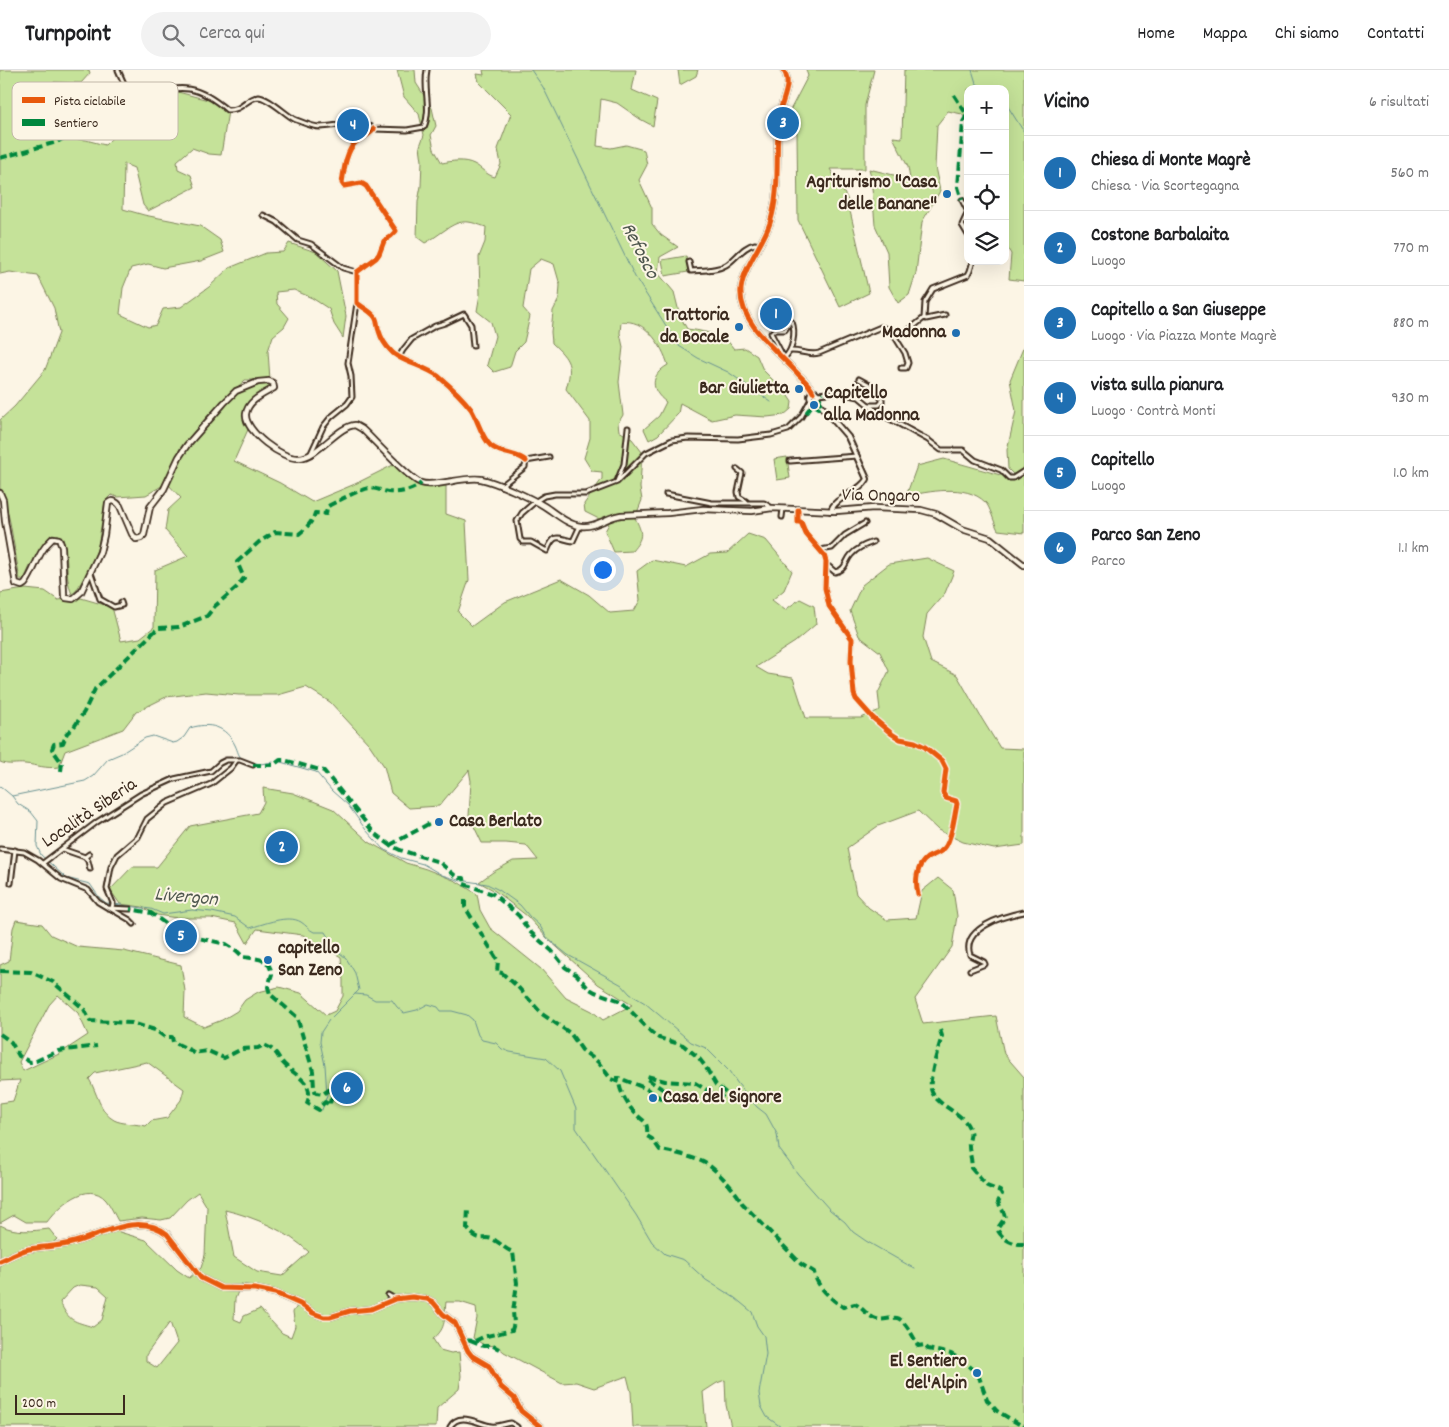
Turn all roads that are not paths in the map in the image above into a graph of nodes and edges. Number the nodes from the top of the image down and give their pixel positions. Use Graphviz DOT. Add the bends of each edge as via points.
graph roads {
  1 [pos="118,70"];
  2 [pos="427,70"];
  3 [pos="783,70"];
  4 [pos="124,82"];
  5 [pos="178,89"];
  6 [pos="374,129"];
  7 [pos="962,200"];
  8 [pos="263,215"];
  9 [pos="964,220"];
  10 [pos="759,246"];
  11 [pos="689,262"];
  12 [pos="972,265"];
  13 [pos="357,272"];
  14 [pos="357,303"];
  15 [pos="946,315"];
  16 [pos="924,318"];
  17 [pos="890,329"];
  18 [pos="473,346"];
  19 [pos="790,352"];
  20 [pos="399,358"];
  21 [pos="784,358"];
  22 [pos="901,368"];
  23 [pos="859,379"];
  24 [pos="815,393"];
  25 [pos="814,399"];
  26 [pos="869,406"];
  27 [pos="628,428"];
  28 [pos="311,453"];
  29 [pos="858,456"];
  30 [pos="549,457"];
  31 [pos="526,460"];
  32 [pos="790,461"];
  33 [pos="737,469"];
  34 [pos="1024,471"];
  35 [pos="617,482"];
  36 [pos="500,486"];
  37 [pos="0,493"];
  38 [pos="666,494"];
  39 [pos="536,501"];
  40 [pos="748,502"];
  41 [pos="772,508"];
  42 [pos="783,509"];
  43 [pos="798,510"];
  44 [pos="831,511"];
  45 [pos="782,517"];
  46 [pos="865,523"];
  47 [pos="580,526"];
  48 [pos="873,542"];
  49 [pos="820,550"];
  50 [pos="1024,565"];
  51 [pos="828,566"];
  52 [pos="91,572"];
  53 [pos="122,602"];
  54 [pos="236,761"];
  55 [pos="253,766"];
  56 [pos="0,849"];
  57 [pos="62,849"];
  58 [pos="15,850"];
  59 [pos="46,861"];
  60 [pos="90,869"];
  61 [pos="12,883"];
  62 [pos="918,894"];
  63 [pos="111,906"];
  64 [pos="130,909"];
  65 [pos="1024,912"];
  66 [pos="134,924"];
  67 [pos="970,970"];
  68 [pos="0,1261"];
  69 [pos="388,1295"];
  70 [pos="395,1299"];
  71 [pos="450,1427"];
  72 [pos="517,1427"];
  73 [pos="541,1427"];
  1 -- 4 [label="street"];
  2 -- 6 [label="street" via="428,115 424,127"];
  3 -- 10 [label="street" via="787,81 779,117 774,208"];
  5 -- 6 [label="street" via="191,89 226,110 238,109 260,97 294,118 315,126 348,124"];
  6 -- 13 [label="street" via="352,147 342,183 344,186 361,183 366,186 396,231 384,241 380,254"];
  7 -- 9 [label="street" via="968,212"];
  8 -- 13 [label="street" via="343,268"];
  10 -- 11 [label="street" via="749,245 727,265 717,269 691,271"];
  10 -- 21 [label="street" via="743,279 741,301 762,338"];
  12 -- 16 [label="street" via="968,275 933,289 925,302"];
  13 -- 14 [label="street"];
  14 -- 20 [label="street" via="373,314 381,336"];
  14 -- 28 [label="street" via="348,363 352,396 323,427"];
  15 -- 16 [label="street"];
  16 -- 17 [label="street" via="904,334"];
  17 -- 19 [label="street" via="879,327 815,354"];
  17 -- 22 [label="street" via="908,363 906,368"];
  18 -- 20 [label="street" via="471,325 464,314 412,339"];
  19 -- 21 [label="street"];
  19 -- 21 [label="street" via="792,322 783,331 772,330 771,333"];
  20 -- 31 [label="street" via="428,369 456,393 471,410 491,446"];
  21 -- 24 [label="street"];
  23 -- 26 [label="street" via="870,384 882,399 879,405"];
  24 -- 25 [label="street"];
  24 -- 25 [label="street" via="810,395"];
  24 -- 26 [label="street" via="848,394 859,397"];
  25 -- 29 [label="street" via="848,437"];
  25 -- 35 [label="street" via="802,418 788,430 738,439 672,440 646,453"];
  26 -- 34 [label="street" via="941,450 963,450 975,460 1001,470 1009,478"];
  27 -- 35 [label="street" via="624,464"];
  28 -- 36 [label="main road" via="355,425 421,484 472,478"];
  28 -- 52 [label="main road" via="297,459 281,454 250,425 247,417 249,408 254,400 274,388 273,384 258,382 236,391 187,444 164,489 150,507 141,538 136,539 132,534 117,502 108,503 102,545"];
  29 -- 32 [label="street"];
  29 -- 44 [label="street" via="867,479 858,490 833,505"];
  30 -- 31 [label="street"];
  31 -- 36 [label="street" via="524,467"];
  33 -- 40 [label="street" via="742,473 739,497"];
  35 -- 39 [label="street" via="586,494 555,494"];
  36 -- 39 [label="main road"];
  37 -- 52 [label="main road" via="14,581 18,586 28,581 40,554 53,538 61,543 66,598 73,599 79,595"];
  38 -- 40 [label="street" via="712,503"];
  39 -- 47 [label="main road"];
  39 -- 47 [label="street, Via Ongaro" via="517,519 523,542 531,542 547,551 554,540 562,537 573,541"];
  40 -- 41 [label="street" via="764,503"];
  41 -- 42 [label="main road, Via Ongaro"];
  41 -- 47 [label="main road, Via Ongaro" via="621,515"];
  42 -- 43 [label="main road, Via Ongaro"];
  42 -- 45 [label="street"];
  43 -- 44 [label="main road, Via Ongaro"];
  43 -- 49 [label="street" via="798,522"];
  44 -- 50 [label="main road, Via Ongaro" via="874,508 927,511 962,529 990,538"];
  46 -- 49 [label="street" via="844,535 832,548"];
  48 -- 51 [label="street" via="851,555 840,571"];
  49 -- 51 [label="street"];
  51 -- 62 [label="street" via="825,588 829,606 852,639 856,699 892,734 916,742 942,760 946,770 944,793 946,798 957,804 950,839 942,851 925,860 918,873"];
  52 -- 53 [label="street" via="100,599 114,607 122,605"];
  54 -- 55 [label="street"];
  54 -- 57 [label="street, Località Siberia" via="226,760 211,771 174,779 141,794"];
  54 -- 63 [label="street, Località Siberia" via="212,784 167,803 144,823 138,837 117,855 111,867 107,889"];
  56 -- 58 [label="street"];
  57 -- 59 [label="street, Località Siberia"];
  57 -- 60 [label="street" via="87,856"];
  58 -- 59 [label="street"];
  58 -- 61 [label="street"];
  59 -- 63 [label="street" via="61,879 88,890 98,902"];
  63 -- 64 [label="street"];
  63 -- 66 [label="street"];
  65 -- 67 [label="street" via="992,922 973,936 968,946 970,955 985,964"];
  68 -- 70 [label="street" via="26,1250 74,1243 116,1228 151,1225 167,1234 201,1278 221,1288 275,1293 324,1317 350,1310 371,1309"];
  69 -- 70 [label="street"];
  70 -- 73 [label="street" via="420,1298 434,1302 455,1323 472,1356 489,1366 501,1388 514,1398 521,1411"];
  71 -- 72 [label="street" via="459,1420 468,1419 492,1426 511,1423"];
}
